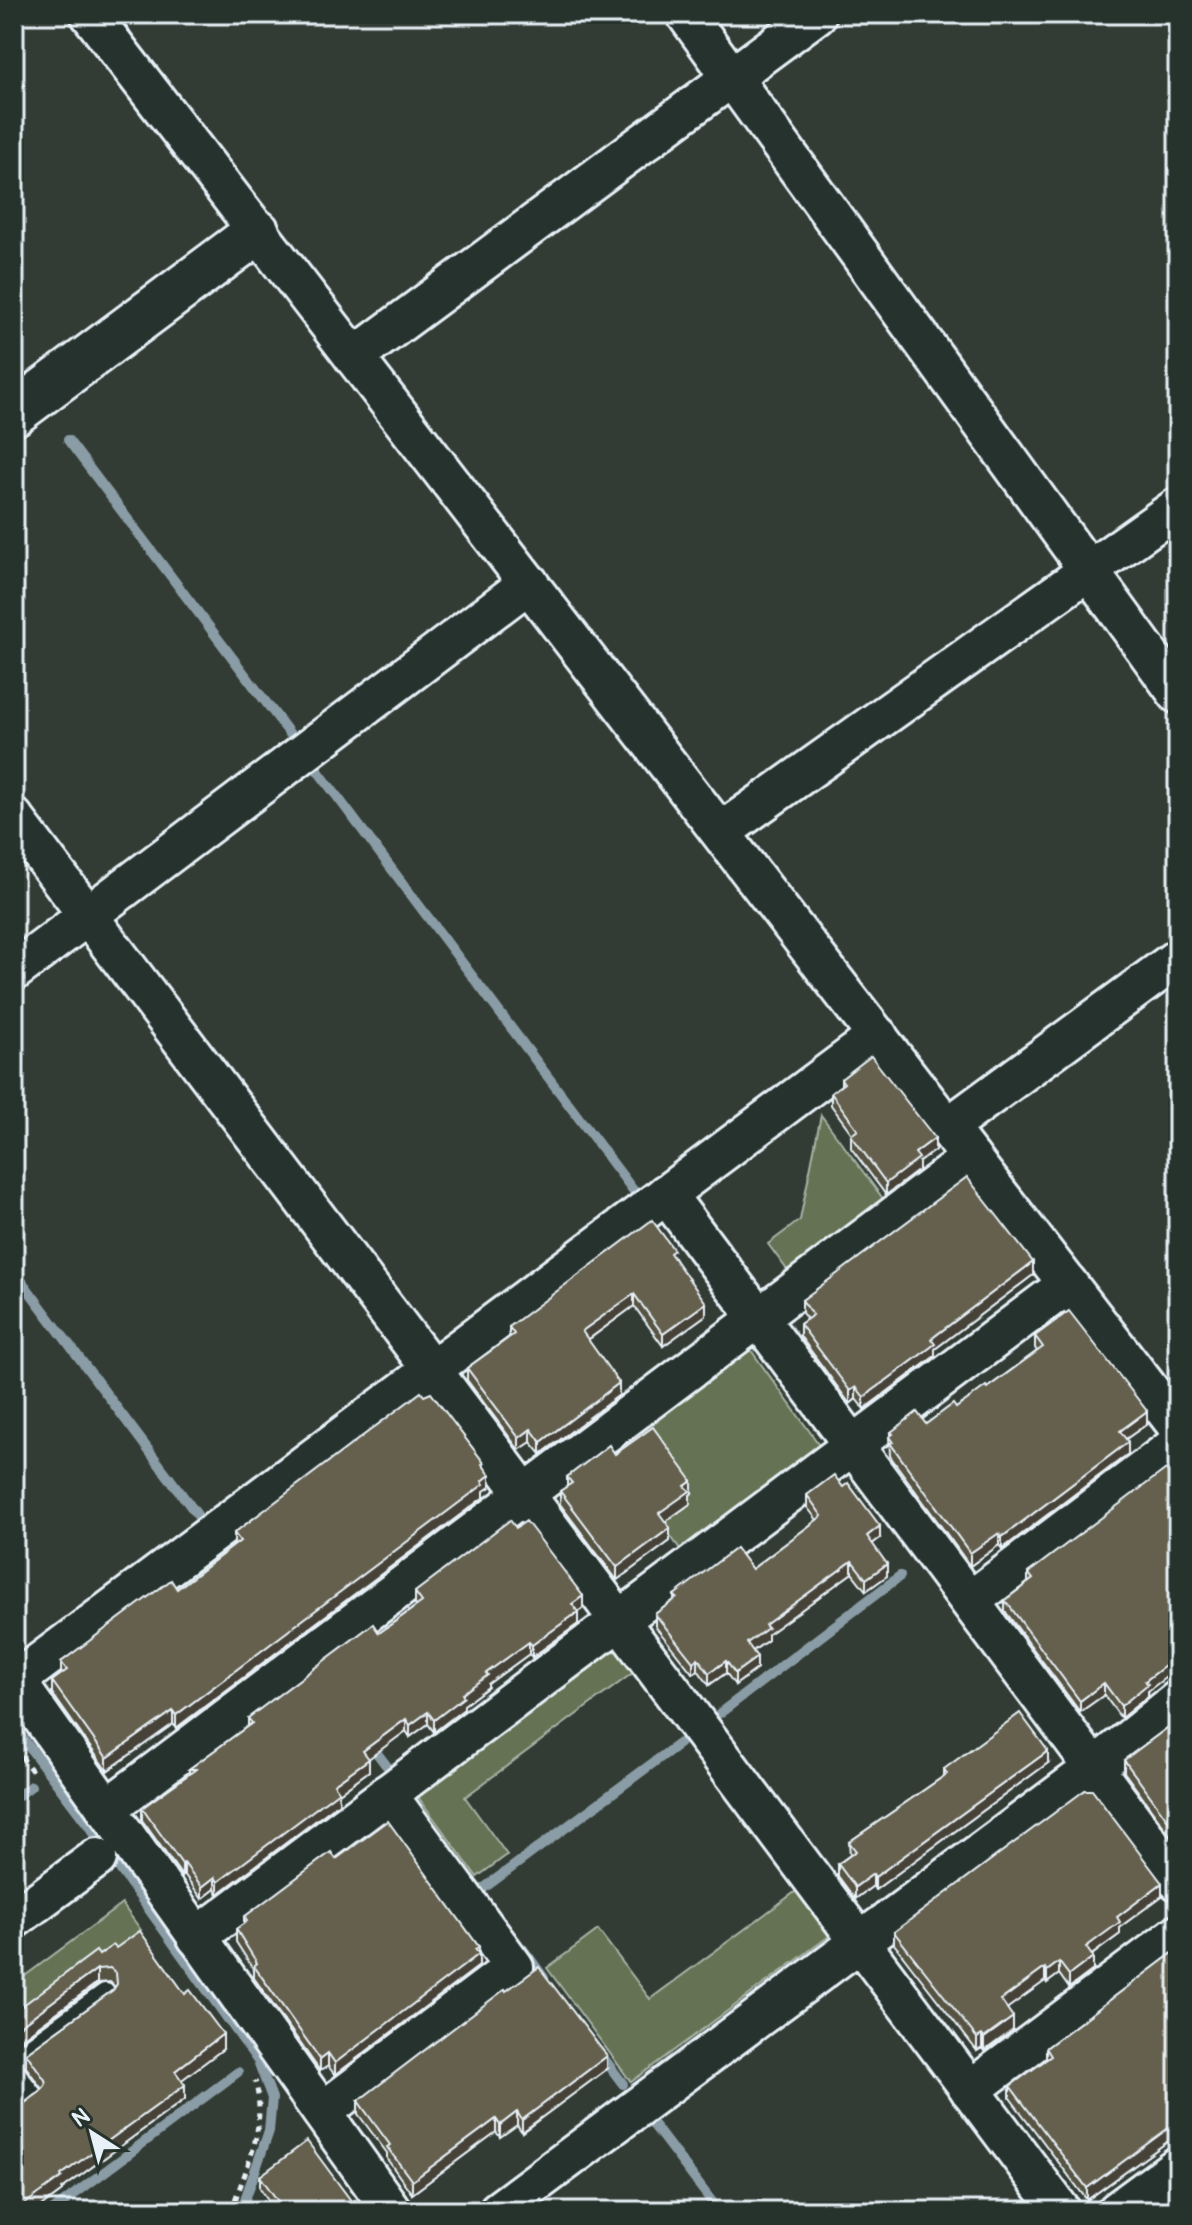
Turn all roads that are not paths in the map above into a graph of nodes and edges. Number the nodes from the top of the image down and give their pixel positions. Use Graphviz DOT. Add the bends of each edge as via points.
graph roads {
  1 [pos="90,14"];
  2 [pos="686,14"];
  3 [pos="817,14"];
  4 [pos="731,77"];
  5 [pos="257,232"];
  6 [pos="354,357"];
  7 [pos="14,413"];
  8 [pos="1178,507"];
  9 [pos="1090,571"];
  10 [pos="529,583"];
  11 [pos="1178,694"];
  12 [pos="14,818"];
  13 [pos="721,832"];
  14 [pos="88,915"];
  15 [pos="1178,958"];
  16 [pos="14,971"];
  17 [pos="878,1036"];
  18 [pos="948,1127"];
  19 [pos="971,1158"];
  20 [pos="666,1194"];
  21 [pos="1068,1284"];
  22 [pos="758,1318"];
  23 [pos="432,1370"];
  24 [pos="1178,1427"];
  25 [pos="1178,1444"];
  26 [pos="853,1445"];
  27 [pos="524,1494"];
  28 [pos="970,1601"];
  29 [pos="618,1621"];
  30 [pos="15,1682"];
  31 [pos="1178,1700"];
  32 [pos="1094,1768"];
  33 [pos="387,1794"];
  34 [pos="106,1809"];
  35 [pos="97,1858"];
  36 [pos="1178,1881"];
  37 [pos="14,1919"];
  38 [pos="1178,1934"];
  39 [pos="197,1937"];
  40 [pos="858,1942"];
  41 [pos="105,1994"];
  42 [pos="14,2060"];
  43 [pos="14,2072"];
  44 [pos="970,2090"];
  45 [pos="14,2109"];
  46 [pos="322,2112"];
  47 [pos="1178,2166"];
  48 [pos="392,2211"];
  49 [pos="498,2211"];
  50 [pos="1061,2211"];
  51 [pos="1117,2211"];
  1 -- 5 [label="street"];
  2 -- 4 [label="street"];
  3 -- 4 [label="street"];
  4 -- 6 [label="street"];
  4 -- 9 [label="street"];
  5 -- 6 [label="street"];
  5 -- 7 [label="street"];
  6 -- 10 [label="street"];
  8 -- 9 [label="street"];
  9 -- 11 [label="street"];
  9 -- 13 [label="street"];
  10 -- 13 [label="street"];
  10 -- 14 [label="street"];
  12 -- 14 [label="street"];
  13 -- 17 [label="street"];
  14 -- 16 [label="street"];
  14 -- 23 [label="street"];
  15 -- 18 [label="street"];
  17 -- 18 [label="street"];
  17 -- 20 [label="street"];
  18 -- 19 [label="street"];
  19 -- 21 [label="street"];
  19 -- 22 [label="street"];
  20 -- 22 [label="street"];
  20 -- 23 [label="street"];
  21 -- 24 [label="street"];
  21 -- 26 [label="street"];
  22 -- 26 [label="street"];
  22 -- 27 [label="street"];
  23 -- 27 [label="street"];
  23 -- 30 [label="street"];
  25 -- 28 [label="street"];
  26 -- 28 [label="street"];
  26 -- 29 [label="street"];
  27 -- 29 [label="street"];
  27 -- 34 [label="street"];
  28 -- 32 [label="street"];
  29 -- 33 [label="street"];
  29 -- 40 [label="street"];
  30 -- 34 [label="street"];
  31 -- 32 [label="street"];
  32 -- 36 [label="street"];
  32 -- 40 [label="street"];
  33 -- 39 [label="street"];
  33 -- 46 [label="street" via="514,1967"];
  34 -- 39 [label="street"];
  35 -- 37 [label="street"];
  38 -- 44 [label="street"];
  39 -- 46 [label="street"];
  40 -- 44 [label="street"];
  40 -- 49 [label="street"];
  41 -- 42 [label="lane"];
  43 -- 45 [label="lane" via="32,2096"];
  44 -- 50 [label="street"];
  46 -- 48 [label="street"];
  47 -- 51 [label="street"];
}
